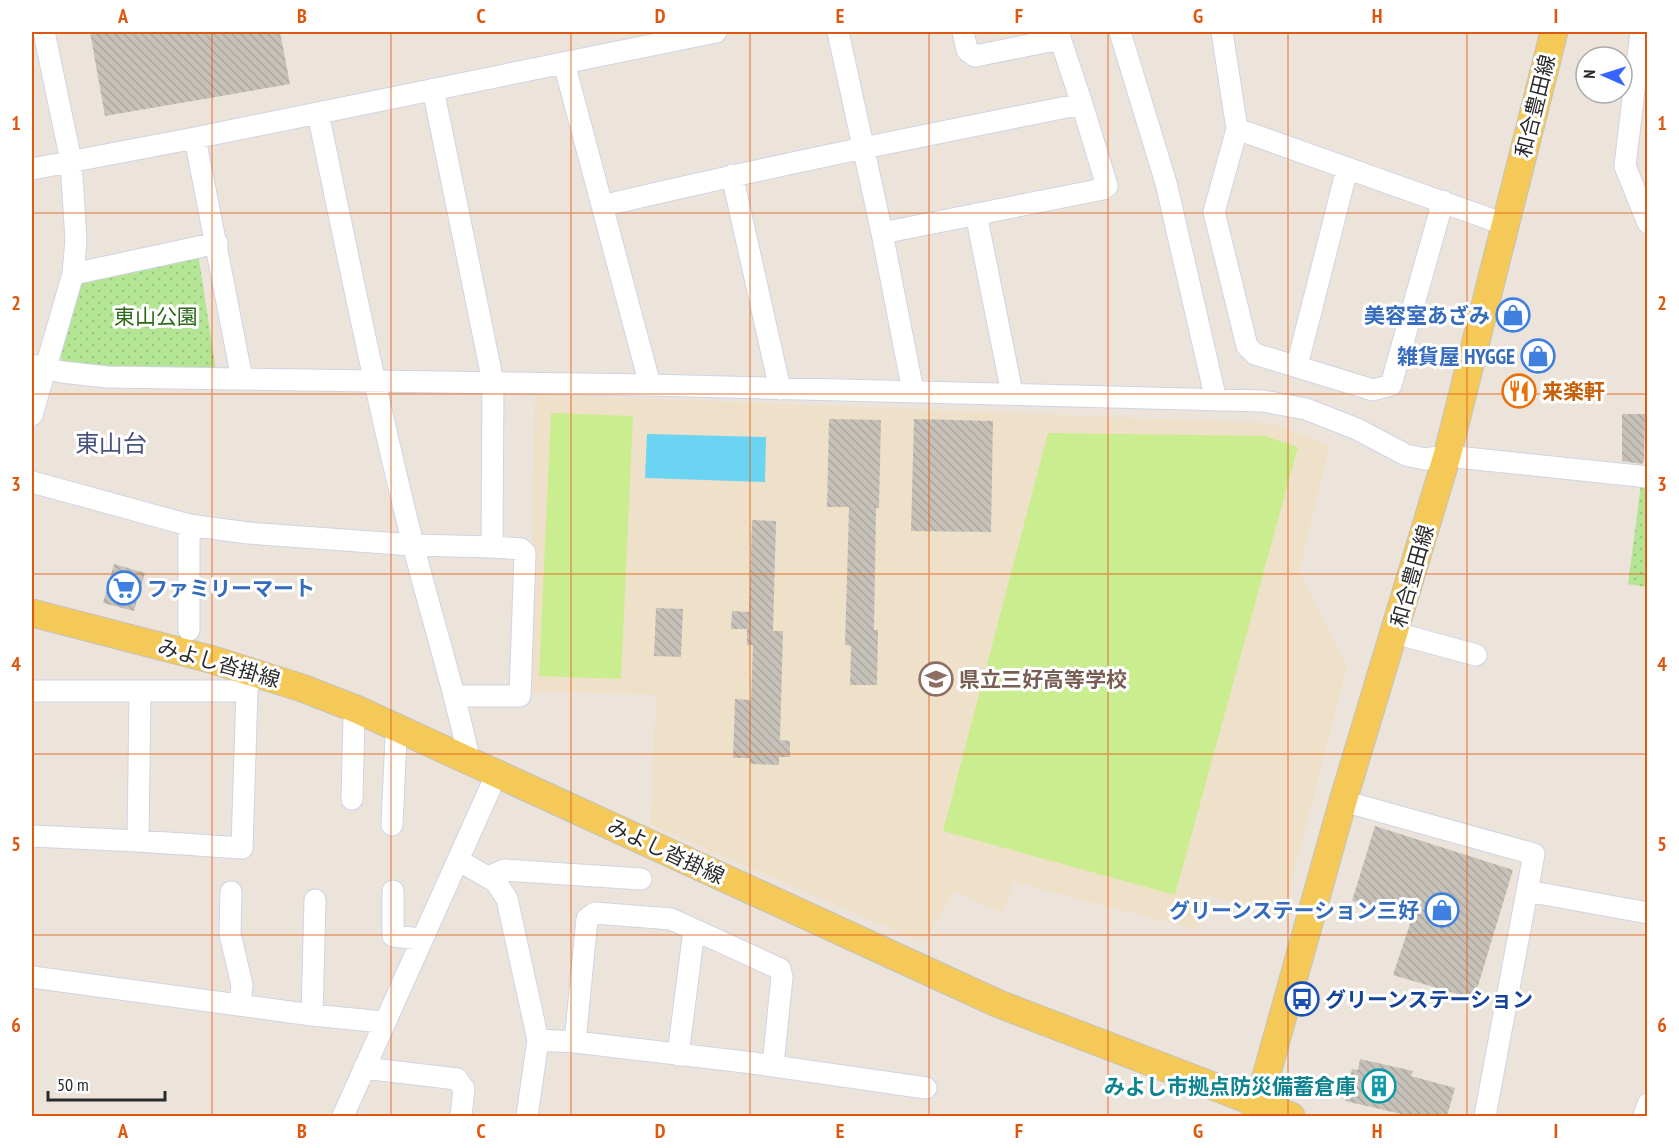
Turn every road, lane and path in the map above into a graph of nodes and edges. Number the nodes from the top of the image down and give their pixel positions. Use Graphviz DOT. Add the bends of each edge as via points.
graph roads {
  1 [pos="44,32"];
  2 [pos="716,32"];
  3 [pos="838,32"];
  4 [pos="963,32"];
  5 [pos="1120,32"];
  6 [pos="1222,32"];
  7 [pos="1554,32"];
  8 [pos="1641,32"];
  9 [pos="1059,35"];
  10 [pos="564,63"];
  11 [pos="433,88"];
  12 [pos="1082,104"];
  13 [pos="318,113"];
  14 [pos="1237,129"];
  15 [pos="195,138"];
  16 [pos="864,147"];
  17 [pos="71,161"];
  18 [pos="32,169"];
  19 [pos="1347,169"];
  20 [pos="732,175"];
  21 [pos="1443,201"];
  22 [pos="602,206"];
  23 [pos="976,214"];
  24 [pos="1647,223"];
  25 [pos="1504,224"];
  26 [pos="882,233"];
  27 [pos="217,243"];
  28 [pos="73,274"];
  29 [pos="38,366"];
  30 [pos="1297,366"];
  31 [pos="242,379"];
  32 [pos="374,380"];
  33 [pos="493,382"];
  34 [pos="650,385"];
  35 [pos="780,389"];
  36 [pos="913,391"];
  37 [pos="1012,393"];
  38 [pos="1216,400"];
  39 [pos="32,415"];
  40 [pos="1447,456"];
  41 [pos="1647,477"];
  42 [pos="32,482"];
  43 [pos="189,525"];
  44 [pos="413,545"];
  45 [pos="492,547"];
  46 [pos="32,613"];
  47 [pos="189,630"];
  48 [pos="1395,633"];
  49 [pos="1476,655"];
  50 [pos="249,681"];
  51 [pos="32,691"];
  52 [pos="140,692"];
  53 [pos="455,696"];
  54 [pos="356,709"];
  55 [pos="401,729"];
  56 [pos="469,759"];
  57 [pos="497,773"];
  58 [pos="352,799"];
  59 [pos="1343,801"];
  60 [pos="392,825"];
  61 [pos="32,836"];
  62 [pos="138,841"];
  63 [pos="458,860"];
  64 [pos="488,877"];
  65 [pos="641,879"];
  66 [pos="393,891"];
  67 [pos="1527,891"];
  68 [pos="231,892"];
  69 [pos="315,900"];
  70 [pos="1647,913"];
  71 [pos="694,930"];
  72 [pos="421,939"];
  73 [pos="32,977"];
  74 [pos="240,1004"];
  75 [pos="312,1015"];
  76 [pos="383,1022"];
  77 [pos="538,1040"];
  78 [pos="575,1042"];
  79 [pos="678,1055"];
  80 [pos="773,1065"];
  81 [pos="364,1068"];
  82 [pos="926,1088"];
  83 [pos="1647,1104"];
  84 [pos="1256,1110"];
  85 [pos="343,1116"];
  86 [pos="461,1116"];
  87 [pos="527,1116"];
  88 [pos="1291,1116"];
  89 [pos="1485,1116"];
  90 [pos="1644,1116"];
  1 -- 17 [label="street"];
  2 -- 10 [label="street"];
  3 -- 16 [label="street"];
  4 -- 9 [label="street" via="967,50 975,56"];
  5 -- 38 [label="street" via="1166,183"];
  6 -- 14 [label="street"];
  7 -- 25 [label="main road, 和合豊田線"];
  8 -- 24 [label="street" via="1625,166"];
  9 -- 12 [label="street"];
  10 -- 11 [label="street"];
  10 -- 22 [label="street"];
  11 -- 13 [label="street"];
  11 -- 33 [label="street"];
  12 -- 16 [label="street"];
  12 -- 23 [label="street" via="1107,186"];
  13 -- 15 [label="street"];
  13 -- 32 [label="street"];
  14 -- 19 [label="street"];
  14 -- 30 [label="street" via="1214,212 1247,346 1255,354"];
  15 -- 17 [label="street"];
  15 -- 27 [label="street"];
  16 -- 20 [label="street"];
  16 -- 26 [label="street"];
  17 -- 18 [label="street"];
  17 -- 28 [label="street" via="76,240"];
  19 -- 21 [label="street"];
  19 -- 30 [label="street"];
  20 -- 22 [label="street"];
  20 -- 35 [label="street"];
  21 -- 25 [label="street"];
  21 -- 30 [label="street" via="1391,385 1373,390"];
  22 -- 34 [label="street"];
  23 -- 26 [label="street"];
  23 -- 37 [label="street"];
  25 -- 40 [label="main road, 和合豊田線"];
  26 -- 36 [label="street"];
  27 -- 28 [label="street"];
  27 -- 31 [label="street"];
  28 -- 29 [label="street"];
  29 -- 31 [label="street" via="107,377"];
  29 -- 39 [label="street"];
  31 -- 32 [label="street"];
  32 -- 33 [label="street"];
  32 -- 44 [label="street"];
  33 -- 34 [label="street"];
  33 -- 45 [label="street"];
  34 -- 35 [label="street"];
  35 -- 36 [label="street"];
  36 -- 37 [label="street"];
  37 -- 38 [label="street"];
  38 -- 40 [label="street" via="1263,401 1306,409 1406,454 1425,459"];
  40 -- 41 [label="street"];
  40 -- 48 [label="main road, 和合豊田線"];
  42 -- 43 [label="street"];
  43 -- 44 [label="street"];
  43 -- 47 [label="street"];
  44 -- 45 [label="street"];
  44 -- 53 [label="street"];
  45 -- 53 [label="street" via="521,549 525,553 520,696"];
  46 -- 50 [label="main road, みよし沓掛線"];
  48 -- 49 [label="street"];
  48 -- 59 [label="main road, 和合豊田線"];
  50 -- 52 [label="street"];
  50 -- 54 [label="main road, みよし沓掛線"];
  50 -- 62 [label="street" via="242,848"];
  51 -- 52 [label="street"];
  52 -- 62 [label="street"];
  53 -- 56 [label="street"];
  54 -- 55 [label="main road, みよし沓掛線"];
  54 -- 58 [label="street"];
  55 -- 56 [label="main road, みよし沓掛線"];
  55 -- 60 [label="street" via="396,737"];
  56 -- 57 [label="main road, みよし沓掛線"];
  57 -- 63 [label="street"];
  57 -- 84 [label="main road, みよし沓掛線" via="999,1004"];
  59 -- 67 [label="street" via="1533,854"];
  59 -- 84 [label="main road, 和合豊田線"];
  61 -- 62 [label="street"];
  63 -- 64 [label="street"];
  63 -- 72 [label="street"];
  64 -- 65 [label="street" via="504,870"];
  64 -- 77 [label="street" via="502,888 507,899"];
  66 -- 72 [label="street" via="393,936"];
  67 -- 70 [label="street"];
  67 -- 89 [label="street"];
  68 -- 74 [label="street" via="230,934 242,986"];
  69 -- 75 [label="street"];
  71 -- 78 [label="street" via="671,919 590,915"];
  71 -- 79 [label="street"];
  71 -- 80 [label="street" via="780,969"];
  72 -- 76 [label="street"];
  73 -- 74 [label="street"];
  74 -- 75 [label="street"];
  75 -- 76 [label="street"];
  76 -- 81 [label="street"];
  77 -- 78 [label="street"];
  77 -- 87 [label="street"];
  78 -- 79 [label="street"];
  79 -- 80 [label="street"];
  80 -- 82 [label="street"];
  81 -- 85 [label="street"];
  81 -- 86 [label="street" via="457,1079 464,1089"];
  83 -- 90 [label="street"];
  84 -- 88 [label="main road, みよし沓掛線"];
}
